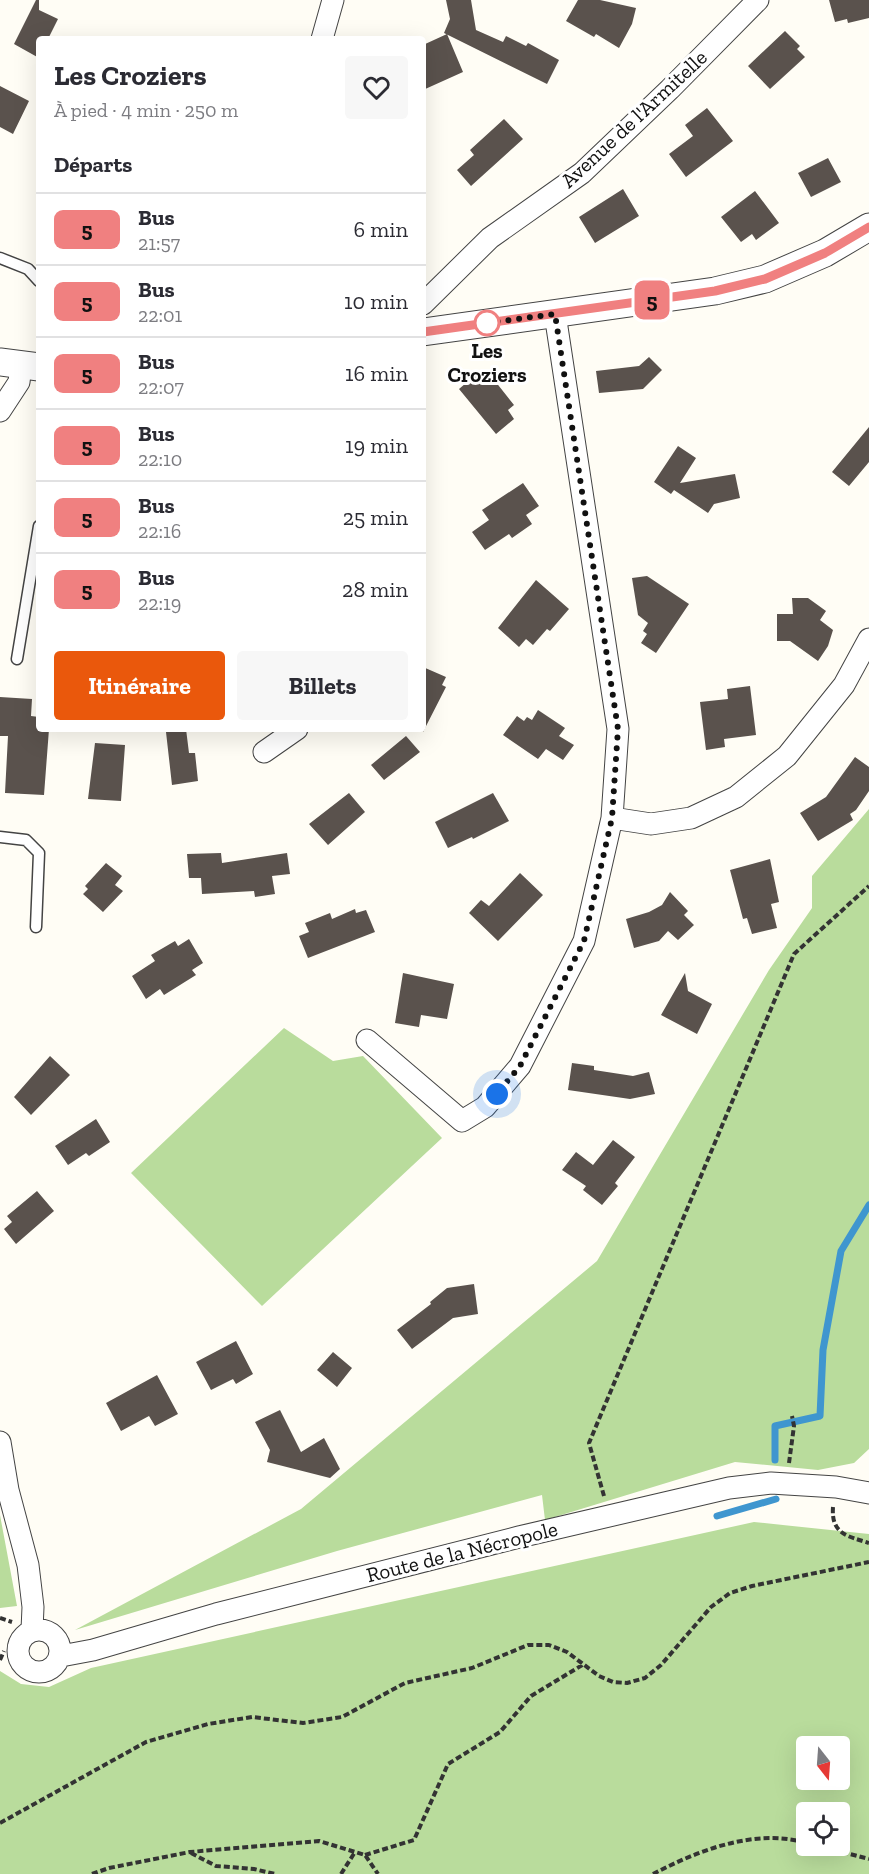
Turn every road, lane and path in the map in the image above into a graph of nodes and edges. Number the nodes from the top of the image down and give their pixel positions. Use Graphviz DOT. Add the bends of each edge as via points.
graph roads {
  1 [pos="333,0"];
  2 [pos="759,0"];
  3 [pos="323,36"];
  4 [pos="869,227"];
  5 [pos="0,258"];
  6 [pos="36,277"];
  7 [pos="426,301"];
  8 [pos="555,314"];
  9 [pos="426,332"];
  10 [pos="20,365"];
  11 [pos="0,411"];
  12 [pos="36,544"];
  13 [pos="869,639"];
  14 [pos="17,659"];
  15 [pos="293,732"];
  16 [pos="264,752"];
  17 [pos="612,818"];
  18 [pos="0,837"];
  19 [pos="869,886"];
  20 [pos="36,927"];
  21 [pos="367,1040"];
  22 [pos="792,1416"];
  23 [pos="0,1442"];
  24 [pos="799,1466"];
  25 [pos="869,1493"];
  26 [pos="833,1501"];
  27 [pos="610,1517"];
  28 [pos="869,1543"];
  29 [pos="869,1562"];
  30 [pos="32,1630"];
  31 [pos="5,1653"];
  32 [pos="60,1656"];
  33 [pos="584,1664"];
  34 [pos="0,1823"];
  35 [pos="796,1840"];
  36 [pos="190,1852"];
  37 [pos="355,1852"];
  38 [pos="850,1854"];
  39 [pos="365,1855"];
  40 [pos="869,1859"];
  41 [pos="92,1874"];
  42 [pos="275,1874"];
  43 [pos="341,1874"];
  44 [pos="378,1874"];
  45 [pos="653,1874"];
  1 -- 3 [label="street"];
  2 -- 7 [label="street, Avenue de l'Armitelle" via="582,173 490,238"];
  4 -- 8 [label="street" via="825,253 765,279 715,291"];
  5 -- 6 [label="lane" via="28,269"];
  8 -- 9 [label="street"];
  8 -- 17 [label="street" via="618,729"];
  10 -- 11 [label="street" via="19,382"];
  12 -- 14 [label="lane"];
  13 -- 17 [label="street" via="844,685 787,756 736,797 691,818 651,824"];
  15 -- 16 [label="street"];
  17 -- 21 [label="street" via="584,941 520,1066 485,1107 462,1121"];
  18 -- 20 [label="lane" via="26,840 39,853"];
  19 -- 27 [label="path" via="794,954 589,1443"];
  22 -- 24 [label="path" via="789,1465"];
  23 -- 30 [label="street" via="28,1565"];
  25 -- 27 [label="street, Route de la Nécropole" via="825,1486 749,1485"];
  26 -- 28 [label="path" via="835,1526 842,1534"];
  27 -- 32 [label="street, Route de la Nécropole"];
  29 -- 33 [label="path" via="730,1593 711,1607 645,1678 612,1682"];
  30 -- 31 [label="street"];
  30 -- 32 [label="street" via="47,1631 59,1641"];
  31 -- 32 [label="street" via="37,1673 52,1669"];
  33 -- 34 [label="path" via="549,1645 528,1645 472,1668 405,1683 342,1717 303,1723 252,1717 208,1724 146,1742"];
  33 -- 39 [label="path" via="531,1696 500,1732 448,1764 414,1840"];
  35 -- 45 [label="path" via="742,1840 683,1858"];
  36 -- 37 [label="path" via="319,1841"];
  36 -- 41 [label="path"];
  36 -- 42 [label="path" via="216,1866"];
  37 -- 39 [label="path"];
  37 -- 43 [label="path"];
  38 -- 40 [label="path"];
  39 -- 44 [label="path"];
}
